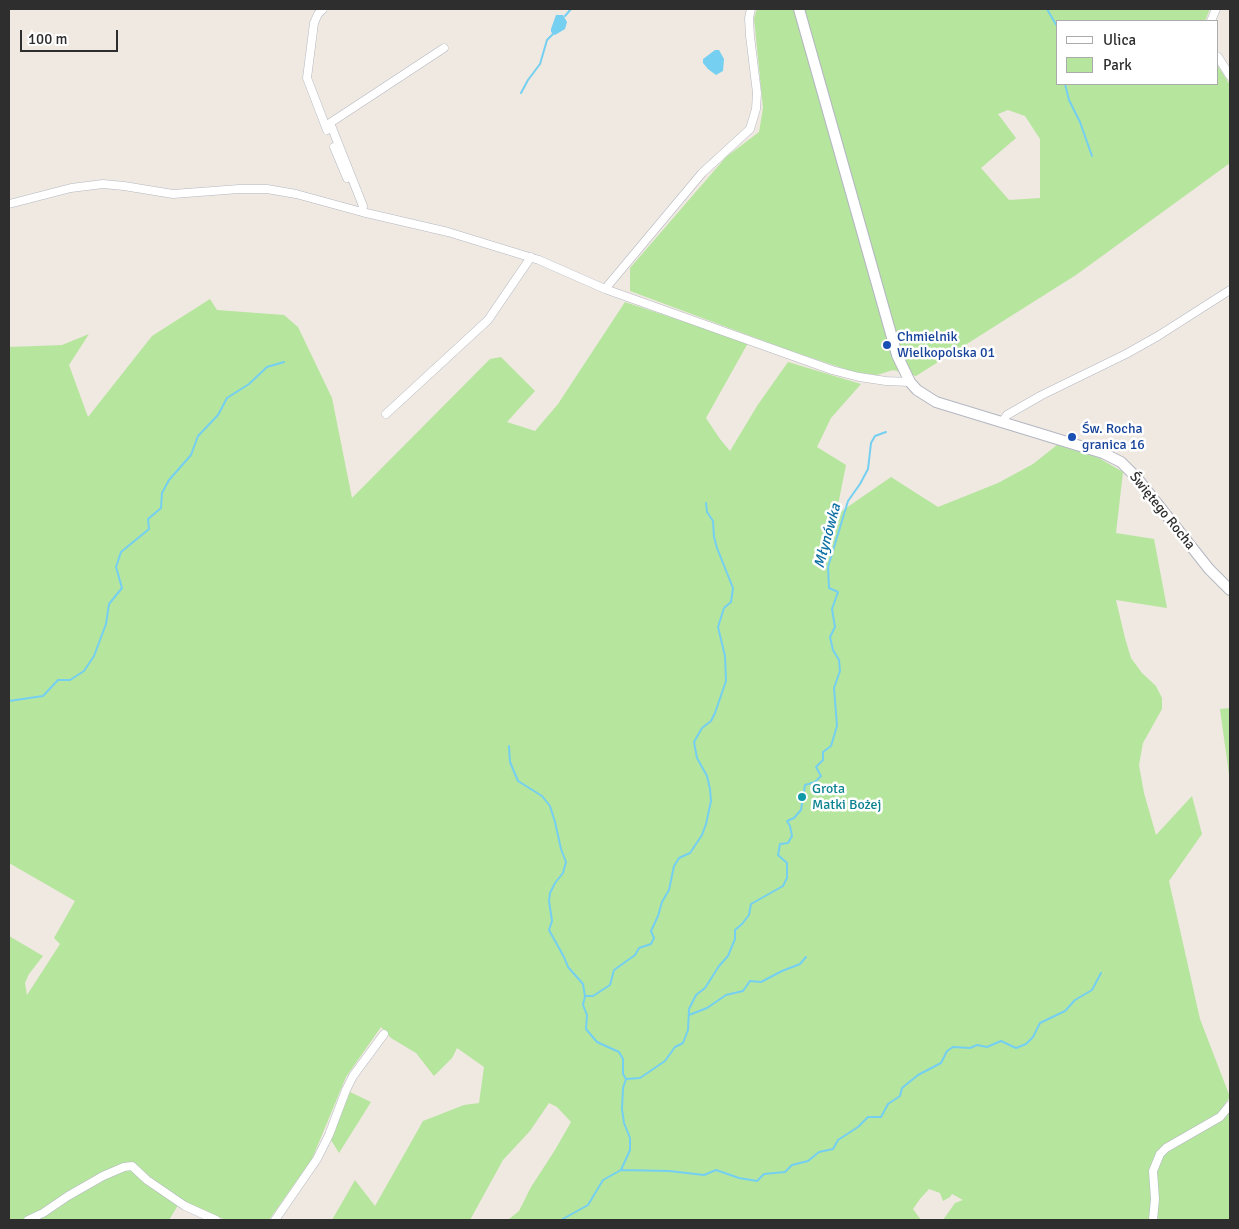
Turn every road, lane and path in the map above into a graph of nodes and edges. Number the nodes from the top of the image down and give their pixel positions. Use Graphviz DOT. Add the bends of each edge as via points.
graph roads {
  1 [pos="323,9"];
  2 [pos="751,9"];
  3 [pos="799,9"];
  4 [pos="444,48"];
  5 [pos="1219,60"];
  6 [pos="1230,76"];
  7 [pos="9,204"];
  8 [pos="362,211"];
  9 [pos="530,257"];
  10 [pos="605,289"];
  11 [pos="1230,290"];
  12 [pos="910,382"];
  13 [pos="386,414"];
  14 [pos="1002,422"];
  15 [pos="1230,590"];
  16 [pos="384,1034"];
  17 [pos="1230,1105"];
  18 [pos="202,1218"];
  19 [pos="28,1220"];
  20 [pos="216,1220"];
  21 [pos="275,1220"];
  22 [pos="1153,1220"];
  1 -- 8 [label="street" via="314,23 307,78"];
  2 -- 10 [label="street" via="750,36 757,93 750,129 702,173"];
  3 -- 12 [label="street" via="897,355"];
  4 -- 8 [label="street" via="330,123 363,206"];
  5 -- 6 [label="street"];
  7 -- 8 [label="street" via="71,188 103,184 173,194 274,190"];
  8 -- 9 [label="street"];
  9 -- 10 [label="street"];
  9 -- 13 [label="street" via="488,320"];
  10 -- 12 [label="street" via="832,370 859,377"];
  11 -- 14 [label="street" via="1118,358 1042,394 1007,415"];
  12 -- 14 [label="street, Świętego Rocha" via="936,402"];
  14 -- 15 [label="street, Świętego Rocha" via="1103,453 1121,462 1208,569"];
  16 -- 21 [label="street" via="353,1076 317,1160"];
  17 -- 22 [label="street" via="1220,1117 1160,1154 1153,1172"];
  18 -- 19 [label="street" via="146,1180 132,1166 103,1176"];
  18 -- 20 [label="street"];
}
